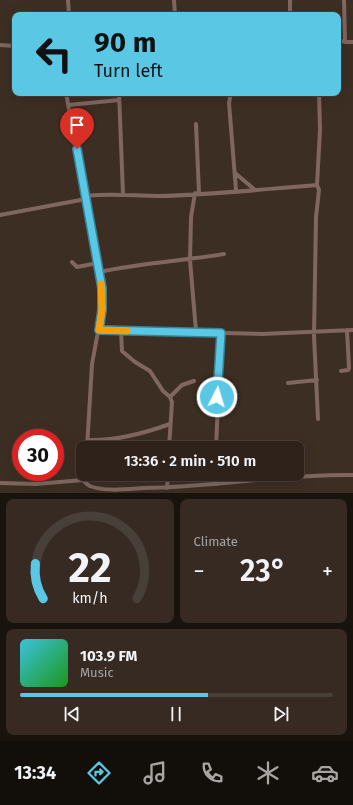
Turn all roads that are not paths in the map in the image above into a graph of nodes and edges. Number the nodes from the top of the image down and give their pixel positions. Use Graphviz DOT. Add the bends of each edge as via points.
graph roads {
  1 [pos="68,0"];
  2 [pos="174,0"];
  3 [pos="290,0"];
  4 [pos="344,0"];
  5 [pos="69,12"];
  6 [pos="176,12"];
  7 [pos="290,12"];
  8 [pos="341,41"];
  9 [pos="345,42"];
  10 [pos="353,42"];
  11 [pos="0,45"];
  12 [pos="12,46"];
  13 [pos="67,96"];
  14 [pos="118,96"];
  15 [pos="230,96"];
  16 [pos="319,96"];
  17 [pos="119,100"];
  18 [pos="69,104"];
  19 [pos="196,124"];
  20 [pos="235,173"];
  21 [pos="317,185"];
  22 [pos="254,189"];
  23 [pos="236,190"];
  24 [pos="197,193"];
  25 [pos="123,194"];
  26 [pos="86,198"];
  27 [pos="0,215"];
  28 [pos="224,254"];
  29 [pos="190,260"];
  30 [pos="72,262"];
  31 [pos="98,263"];
  32 [pos="99,272"];
  33 [pos="99,330"];
  34 [pos="347,330"];
  35 [pos="353,330"];
  36 [pos="121,331"];
  37 [pos="196,331"];
  38 [pos="314,332"];
  39 [pos="221,333"];
  40 [pos="341,371"];
  41 [pos="317,380"];
  42 [pos="194,381"];
  43 [pos="288,383"];
  44 [pos="211,387"];
  45 [pos="218,387"];
  46 [pos="170,397"];
  47 [pos="318,419"];
  48 [pos="170,424"];
  49 [pos="88,440"];
  50 [pos="169,441"];
  51 [pos="216,441"];
  52 [pos="353,475"];
  53 [pos="76,481"];
  54 [pos="84,481"];
  55 [pos="168,481"];
  56 [pos="217,481"];
  57 [pos="0,484"];
  58 [pos="217,484"];
  59 [pos="167,488"];
  1 -- 5 [label="street"];
  2 -- 6 [label="street"];
  3 -- 7 [label="street"];
  4 -- 9 [label="street"];
  8 -- 9 [label="street"];
  9 -- 10 [label="street"];
  11 -- 12 [label="street"];
  13 -- 18 [label="street"];
  14 -- 17 [label="street"];
  15 -- 20 [label="street"];
  16 -- 21 [label="street"];
  17 -- 18 [label="street"];
  17 -- 25 [label="street"];
  18 -- 26 [label="street"];
  19 -- 24 [label="street"];
  20 -- 22 [label="street"];
  20 -- 23 [label="street"];
  21 -- 22 [label="street"];
  21 -- 38 [label="street" via="319,190 316,217"];
  22 -- 23 [label="street"];
  23 -- 24 [label="street"];
  24 -- 25 [label="street" via="158,196"];
  24 -- 29 [label="street" via="191,217"];
  25 -- 26 [label="street"];
  26 -- 27 [label="street"];
  26 -- 31 [label="street"];
  28 -- 29 [label="street"];
  29 -- 32 [label="street" via="134,265"];
  29 -- 37 [label="street"];
  30 -- 31 [label="street" via="77,267"];
  31 -- 32 [label="street"];
  32 -- 33 [label="street" via="102,301"];
  33 -- 36 [label="street"];
  33 -- 49 [label="street" via="92,364"];
  34 -- 35 [label="street"];
  34 -- 38 [label="street"];
  34 -- 40 [label="street" via="349,368"];
  36 -- 37 [label="street"];
  36 -- 46 [label="street" via="122,351 150,371 162,391"];
  37 -- 39 [label="street"];
  38 -- 39 [label="street"];
  38 -- 41 [label="street"];
  39 -- 45 [label="street"];
  41 -- 43 [label="street"];
  41 -- 47 [label="street"];
  42 -- 46 [label="street" via="182,385"];
  44 -- 45 [label="street"];
  45 -- 51 [label="street"];
  46 -- 48 [label="street"];
  48 -- 49 [label="street" via="146,432"];
  48 -- 50 [label="street"];
  52 -- 58 [label="street" via="331,474"];
  53 -- 57 [label="street"];
  54 -- 59 [label="street" via="89,486 104,488"];
  55 -- 59 [label="street"];
  56 -- 58 [label="street"];
  58 -- 59 [label="street"];
}
